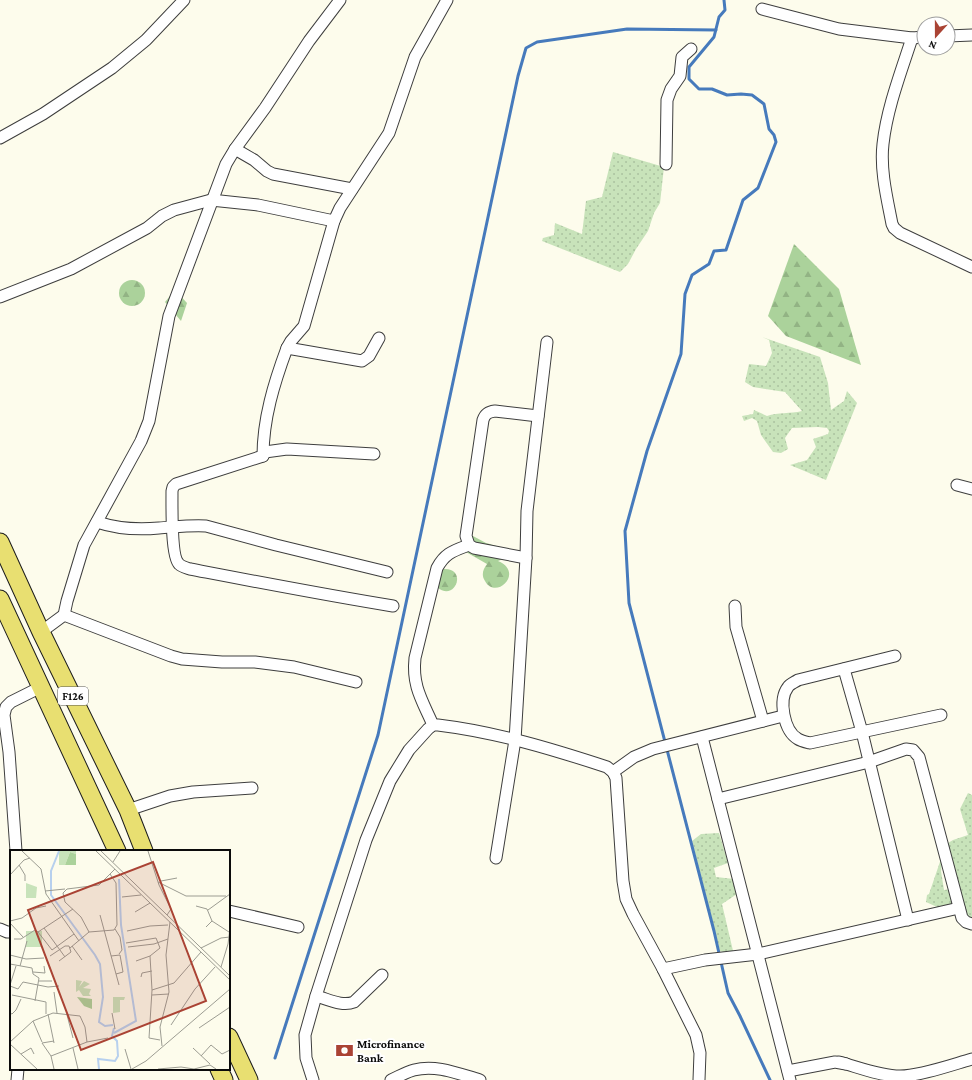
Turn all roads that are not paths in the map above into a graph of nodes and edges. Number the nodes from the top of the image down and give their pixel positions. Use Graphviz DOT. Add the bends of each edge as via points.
graph roads {
  1 [pos="184,0"];
  2 [pos="340,0"];
  3 [pos="446,0"];
  4 [pos="762,9"];
  5 [pos="972,35"];
  6 [pos="956,36"];
  7 [pos="912,38"];
  8 [pos="916,38"];
  9 [pos="691,49"];
  10 [pos="0,138"];
  11 [pos="234,149"];
  12 [pos="666,164"];
  13 [pos="352,189"];
  14 [pos="211,200"];
  15 [pos="334,221"];
  16 [pos="972,267"];
  17 [pos="0,297"];
  18 [pos="378,338"];
  19 [pos="547,342"];
  20 [pos="287,348"];
  21 [pos="538,416"];
  22 [pos="374,454"];
  23 [pos="263,456"];
  24 [pos="957,485"];
  25 [pos="972,489"];
  26 [pos="97,522"];
  27 [pos="173,527"];
  28 [pos="0,542"];
  29 [pos="469,545"];
  30 [pos="526,558"];
  31 [pos="387,572"];
  32 [pos="0,599"];
  33 [pos="393,606"];
  34 [pos="735,606"];
  35 [pos="64,615"];
  36 [pos="42,632"];
  37 [pos="895,656"];
  38 [pos="844,669"];
  39 [pos="356,682"];
  40 [pos="41,687"];
  41 [pos="941,715"];
  42 [pos="783,716"];
  43 [pos="763,721"];
  44 [pos="433,725"];
  45 [pos="862,732"];
  46 [pos="702,737"];
  47 [pos="515,740"];
  48 [pos="869,762"];
  49 [pos="613,772"];
  50 [pos="252,788"];
  51 [pos="718,799"];
  52 [pos="128,810"];
  53 [pos="16,850"];
  54 [pos="117,850"];
  55 [pos="144,850"];
  56 [pos="496,858"];
  57 [pos="959,908"];
  58 [pos="230,911"];
  59 [pos="908,920"];
  60 [pos="972,924"];
  61 [pos="298,927"];
  62 [pos="758,954"];
  63 [pos="663,969"];
  64 [pos="382,975"];
  65 [pos="316,996"];
  66 [pos="230,1039"];
  67 [pos="972,1059"];
  68 [pos="219,1070"];
  69 [pos="789,1076"];
  70 [pos="224,1080"];
  71 [pos="249,1080"];
  72 [pos="313,1080"];
  73 [pos="391,1080"];
  74 [pos="480,1080"];
  75 [pos="699,1080"];
  1 -- 10 [label="street" via="146,40 112,68 44,114"];
  2 -- 11 [label="street" via="309,41 266,108"];
  3 -- 13 [label="street" via="415,57 389,133"];
  4 -- 7 [label="street" via="839,29"];
  5 -- 6 [label="street"];
  7 -- 8 [label="street"];
  7 -- 16 [label="street" via="891,101 883,145 883,165 892,224 900,234"];
  9 -- 12 [label="street" via="682,57 680,76 667,100"];
  11 -- 13 [label="street" via="273,174"];
  11 -- 14 [label="street"];
  13 -- 15 [label="street"];
  14 -- 15 [label="street" via="258,205"];
  14 -- 17 [label="street" via="174,210 147,228 71,269"];
  14 -- 26 [label="street" via="169,316 149,421 141,441"];
  15 -- 20 [label="street" via="304,326"];
  18 -- 20 [label="street" via="369,356 362,361"];
  19 -- 21 [label="street"];
  20 -- 23 [label="street" via="269,404 263,438"];
  21 -- 29 [label="street" via="495,411 489,412 482,420 466,536"];
  21 -- 30 [label="street" via="527,511"];
  22 -- 23 [label="street" via="287,449 265,452"];
  23 -- 27 [label="street" via="176,484 172,491"];
  24 -- 25 [label="street"];
  26 -- 27 [label="street" via="122,528"];
  26 -- 35 [label="street" via="84,545"];
  27 -- 31 [label="street" via="206,526"];
  27 -- 33 [label="street" via="176,560 185,567"];
  28 -- 36 [label="main road, F126"];
  29 -- 30 [label="street"];
  29 -- 44 [label="street" via="449,552 437,568 415,658 416,685"];
  30 -- 47 [label="street"];
  32 -- 40 [label="main road, F126"];
  34 -- 43 [label="street" via="736,627"];
  35 -- 36 [label="street"];
  35 -- 39 [label="street" via="182,659 255,662 294,667"];
  36 -- 52 [label="main road, F126"];
  37 -- 38 [label="street"];
  38 -- 42 [label="street" via="798,680 788,687 783,697"];
  38 -- 45 [label="street"];
  40 -- 53 [label="street" via="11,702 6,707 4,715"];
  40 -- 54 [label="main road, F126"];
  41 -- 45 [label="street"];
  42 -- 43 [label="street"];
  42 -- 45 [label="street" via="789,730 797,739 810,743"];
  43 -- 46 [label="street"];
  44 -- 47 [label="street" via="445,725"];
  44 -- 65 [label="street" via="409,750 390,781 366,840"];
  45 -- 48 [label="street"];
  46 -- 49 [label="street" via="653,749 634,757"];
  46 -- 51 [label="street"];
  47 -- 49 [label="street" via="572,756"];
  47 -- 56 [label="street"];
  48 -- 51 [label="street"];
  48 -- 57 [label="street" via="906,749 913,750 919,757"];
  48 -- 59 [label="street"];
  49 -- 63 [label="street" via="616,778 626,899"];
  50 -- 52 [label="street" via="170,796"];
  51 -- 62 [label="street"];
  52 -- 55 [label="main road, F126"];
  57 -- 59 [label="street"];
  57 -- 60 [label="street" via="962,918"];
  58 -- 61 [label="street"];
  59 -- 62 [label="street"];
  62 -- 63 [label="street" via="705,960"];
  62 -- 69 [label="street"];
  63 -- 75 [label="street" via="696,1035 700,1053"];
  64 -- 65 [label="street" via="354,1002 348,1004"];
  65 -- 72 [label="street" via="305,1035 306,1058"];
  66 -- 71 [label="main road"];
  67 -- 69 [label="street" via="909,1076 882,1074 839,1062"];
  68 -- 70 [label="main road"];
  73 -- 74 [label="street" via="412,1070 425,1068"];
}
